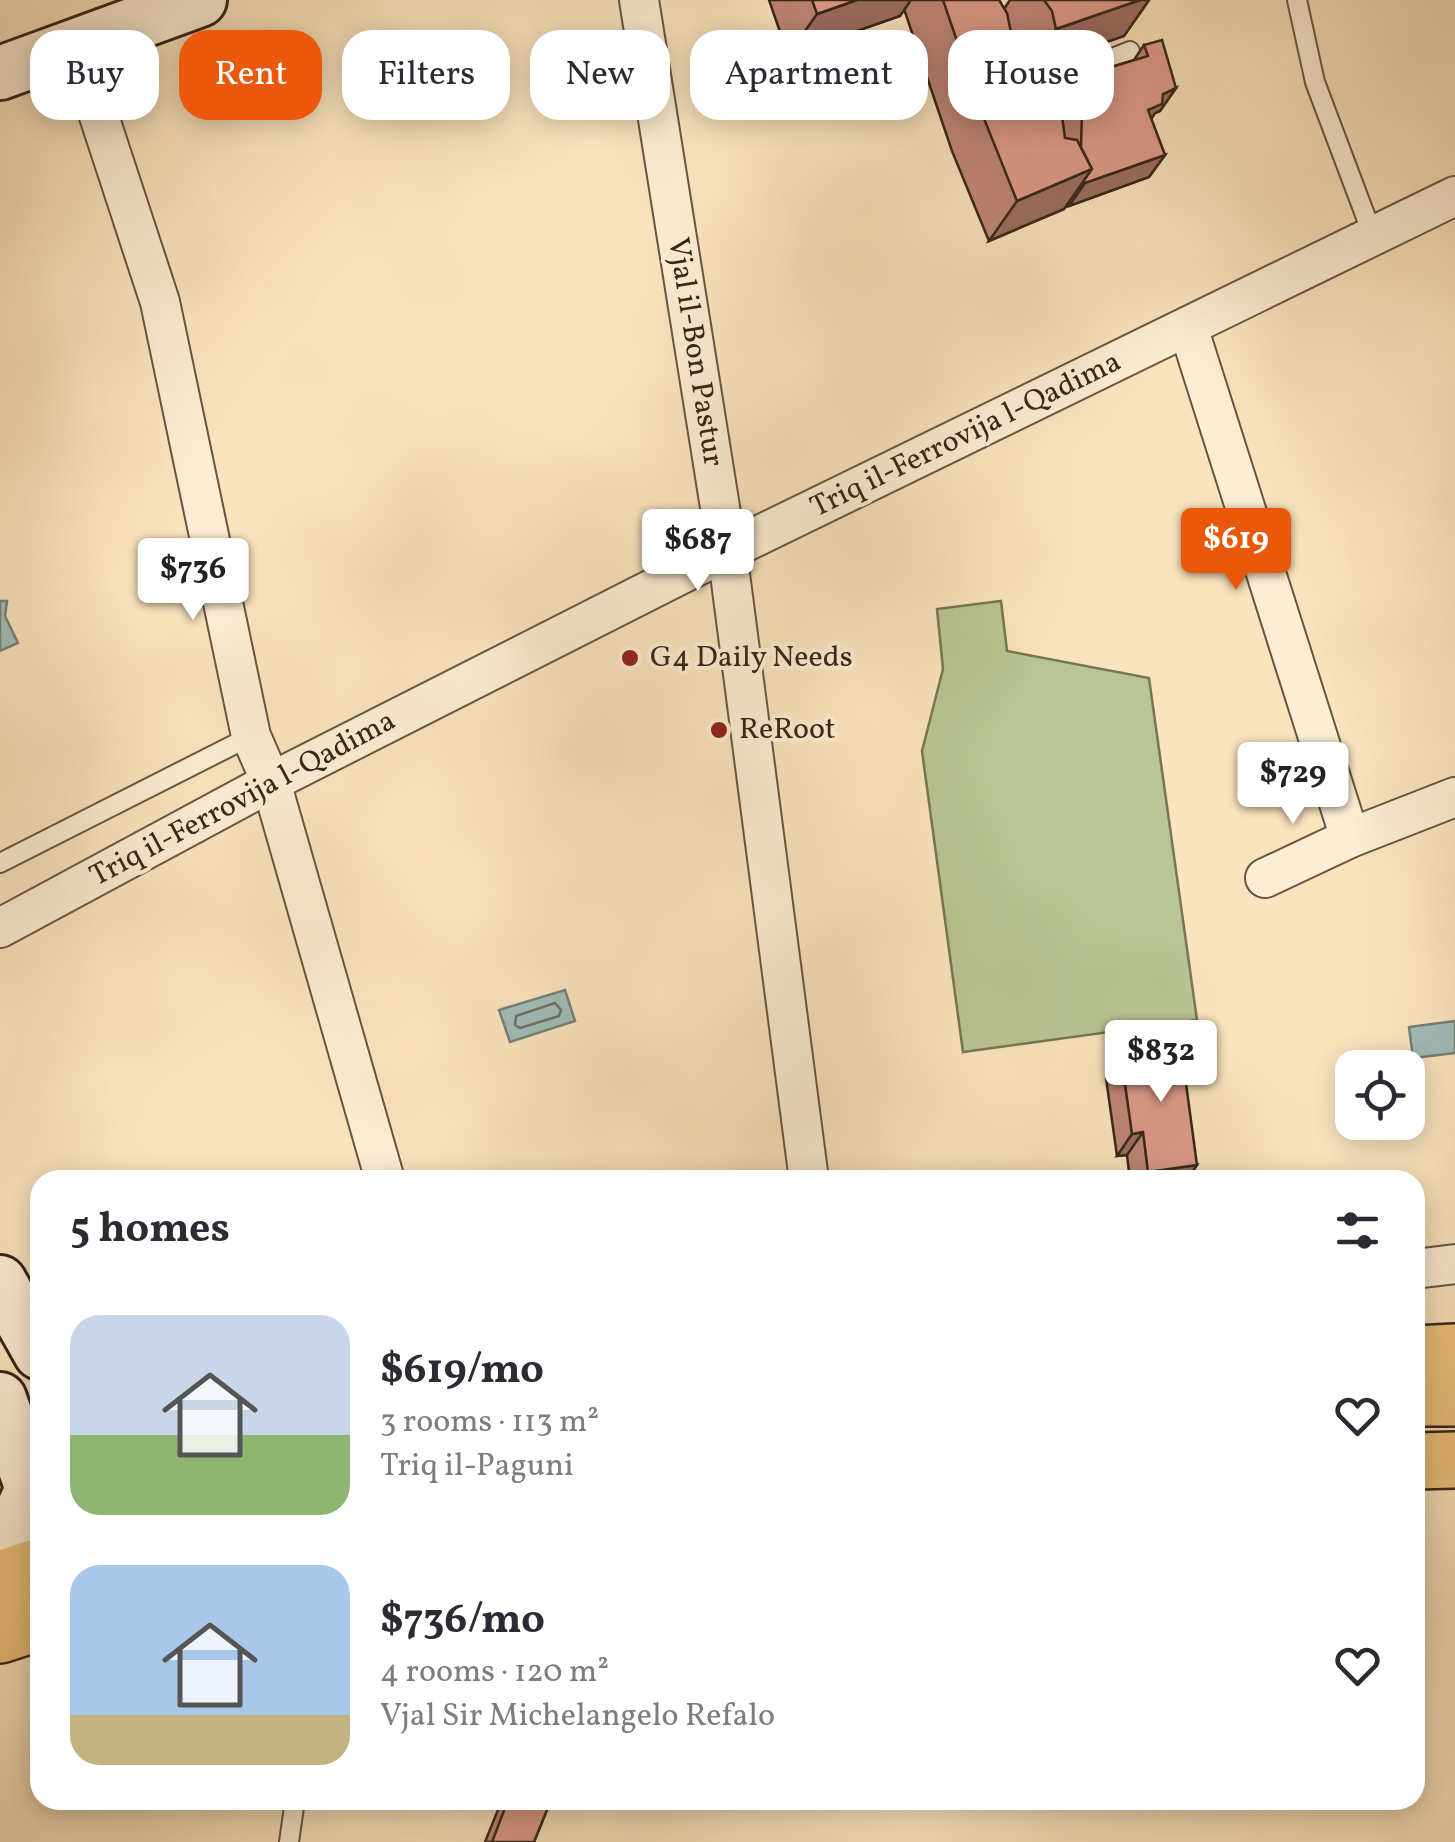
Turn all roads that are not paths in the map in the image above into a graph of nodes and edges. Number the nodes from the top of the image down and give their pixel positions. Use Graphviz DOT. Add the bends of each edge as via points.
graph roads {
  1 [pos="640,0"];
  2 [pos="1297,0"];
  3 [pos="173,4"];
  4 [pos="109,30"];
  5 [pos="1130,51"];
  6 [pos="1114,59"];
  7 [pos="30,61"];
  8 [pos="0,73"];
  9 [pos="100,120"];
  10 [pos="1455,196"];
  11 [pos="1373,236"];
  12 [pos="1188,327"];
  13 [pos="727,550"];
  14 [pos="250,736"];
  15 [pos="271,782"];
  16 [pos="1455,797"];
  17 [pos="1350,838"];
  18 [pos="0,863"];
  19 [pos="1264,878"];
  20 [pos="0,928"];
  21 [pos="382,1170"];
  22 [pos="809,1170"];
  23 [pos="1455,1264"];
  24 [pos="1425,1267"];
  25 [pos="0,1282"];
  26 [pos="30,1336"];
  27 [pos="1455,1352"];
  28 [pos="1425,1354"];
  29 [pos="1425,1398"];
  30 [pos="1455,1398"];
  31 [pos="0,1399"];
  32 [pos="9,1453"];
  33 [pos="1455,1460"];
  34 [pos="1425,1461"];
  35 [pos="30,1486"];
  36 [pos="30,1493"];
  37 [pos="0,1536"];
  38 [pos="30,1585"];
  39 [pos="14,1616"];
  40 [pos="294,1810"];
  41 [pos="289,1842"];
  1 -- 13 [label="street, Vjal il-Bon Pastur"];
  2 -- 11 [label="lane" via="1315,82"];
  3 -- 4 [label="main road"];
  5 -- 6 [label="lane"];
  7 -- 8 [label="main road"];
  9 -- 14 [label="street" via="160,302"];
  10 -- 11 [label="street, Triq il-Ferrovija l-Qadima"];
  11 -- 12 [label="street, Triq il-Ferrovija l-Qadima"];
  12 -- 13 [label="street, Triq il-Ferrovija l-Qadima"];
  12 -- 17 [label="street"];
  13 -- 15 [label="street, Triq il-Ferrovija l-Qadima"];
  13 -- 22 [label="street, Vjal il-Bon Pastur"];
  14 -- 15 [label="street"];
  14 -- 18 [label="lane"];
  15 -- 20 [label="street, Triq il-Ferrovija l-Qadima"];
  15 -- 21 [label="street"];
  16 -- 17 [label="street"];
  17 -- 19 [label="street"];
  23 -- 24 [label="street"];
  25 -- 26 [label="main road"];
  27 -- 28 [label="highway"];
  29 -- 30 [label="highway"];
  31 -- 32 [label="main road"];
  32 -- 35 [label="main road"];
  33 -- 34 [label="highway"];
  36 -- 37 [label="main road"];
  38 -- 39 [label="highway"];
  40 -- 41 [label="lane"];
}
